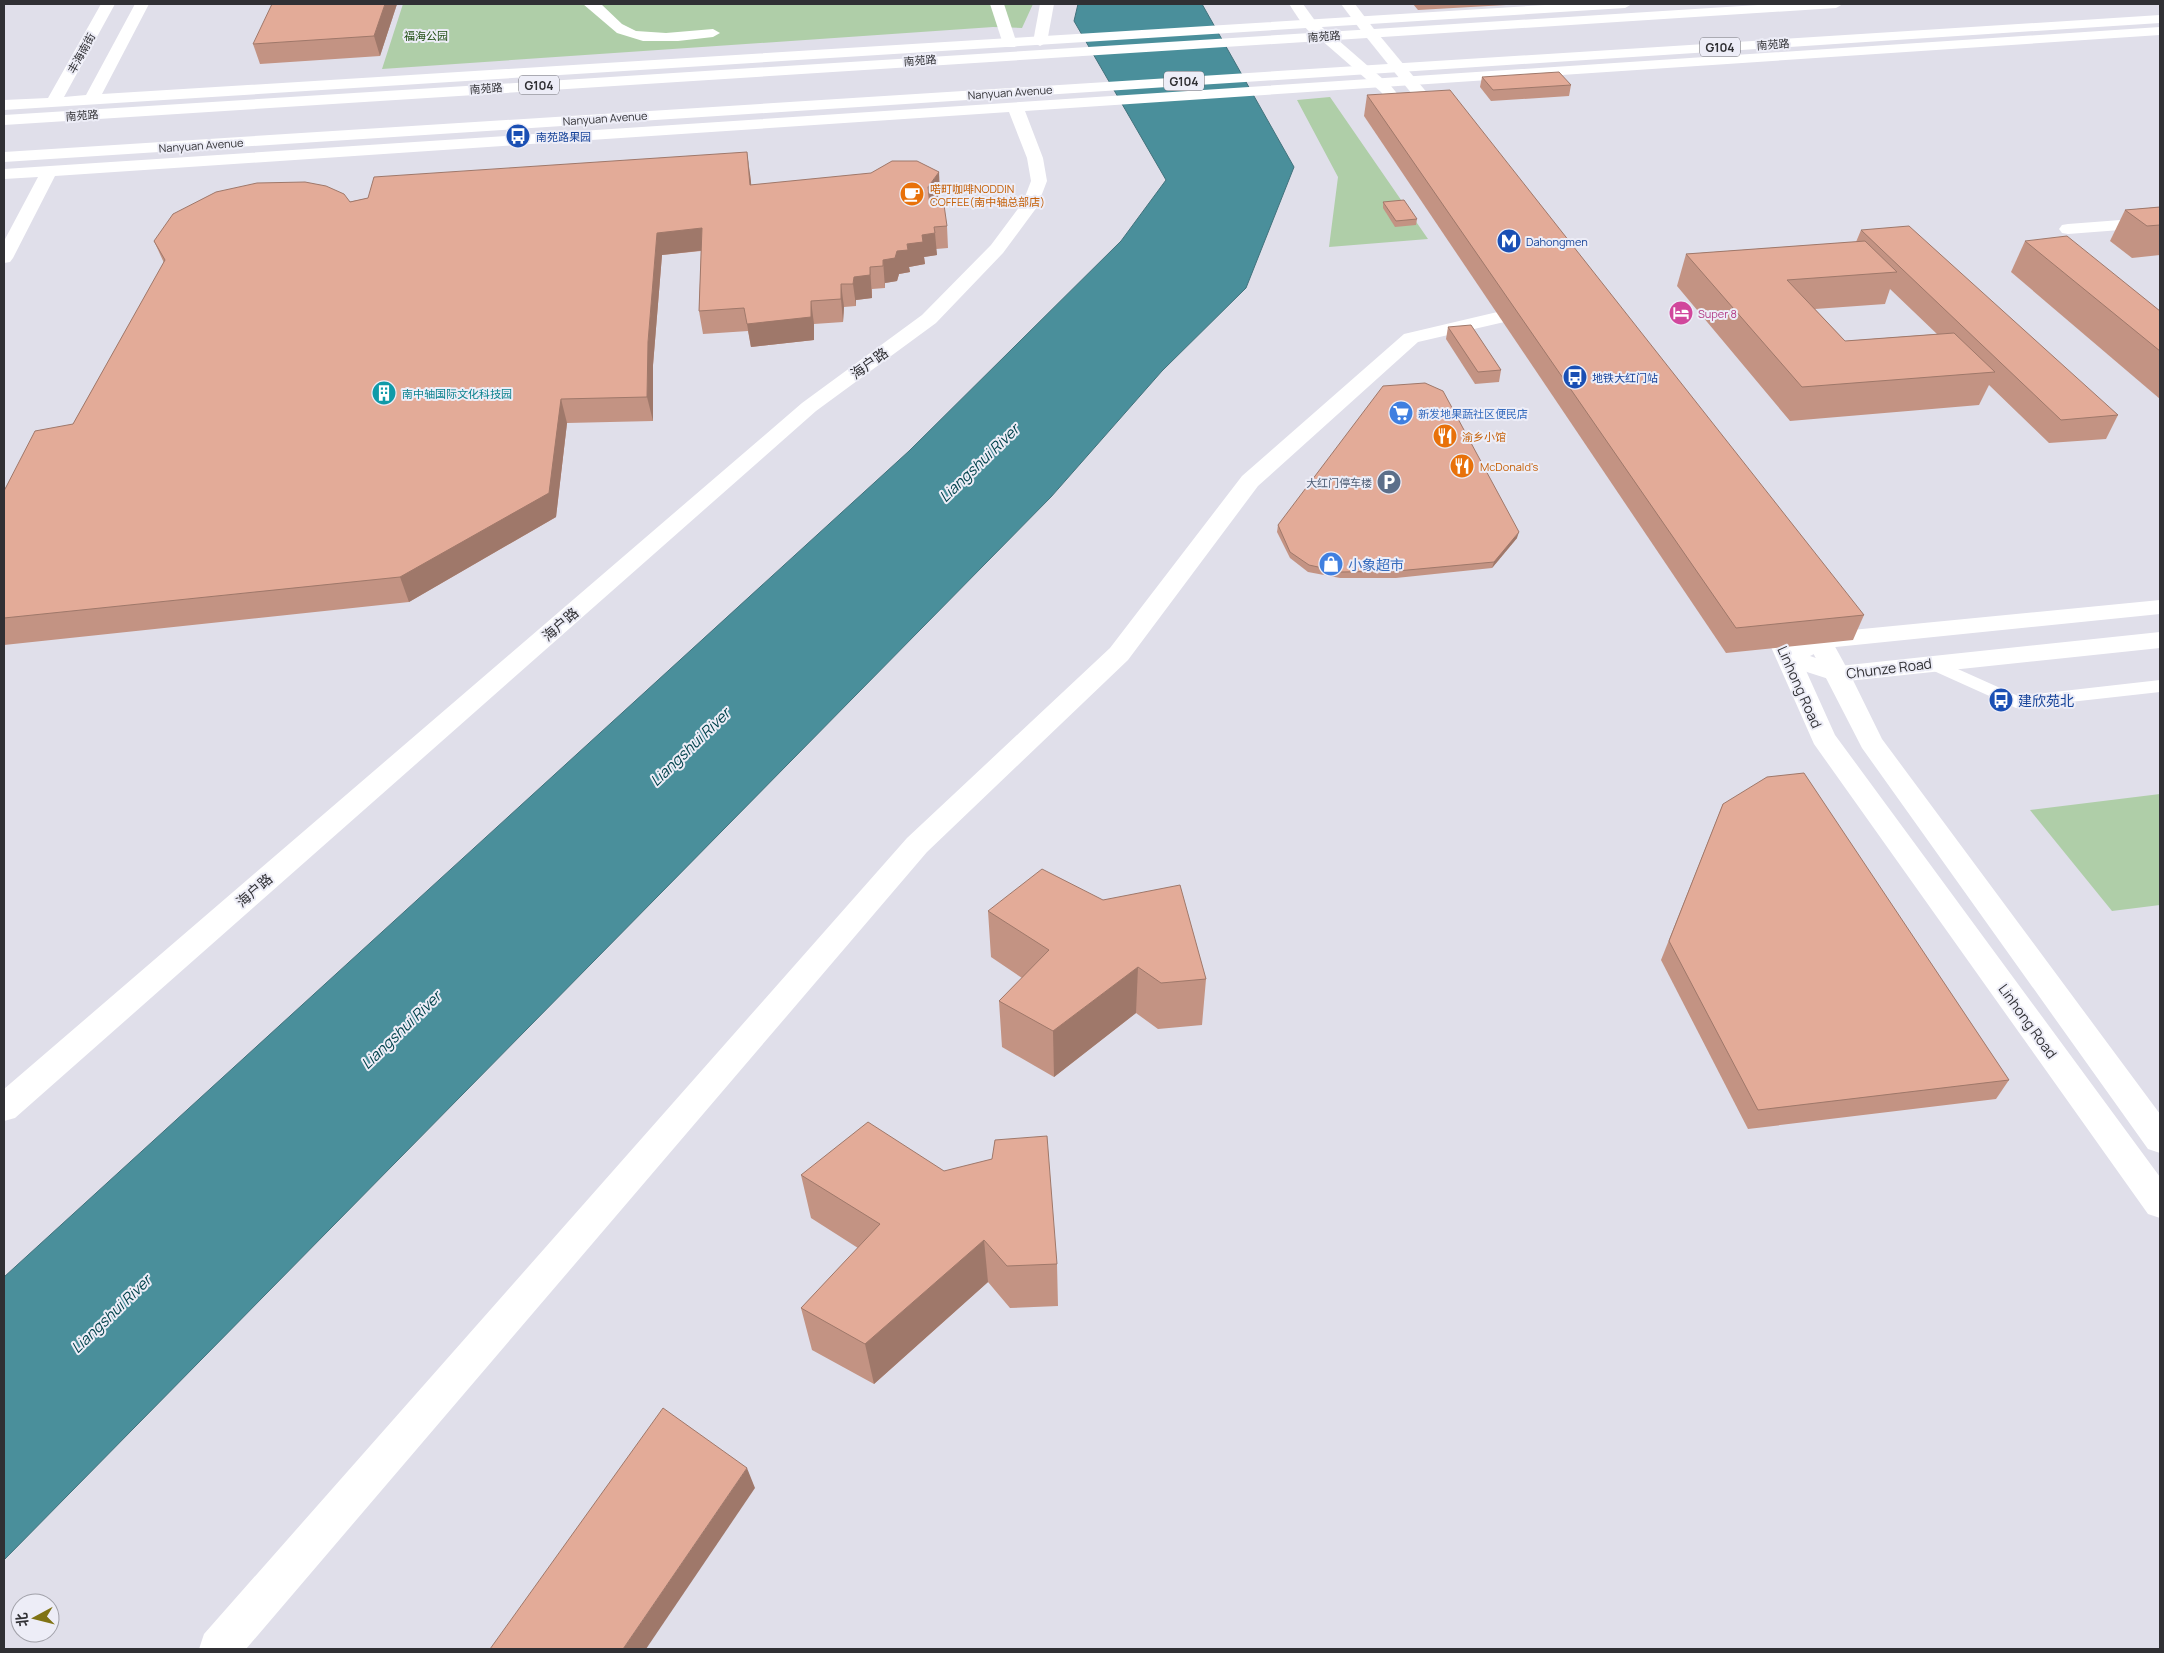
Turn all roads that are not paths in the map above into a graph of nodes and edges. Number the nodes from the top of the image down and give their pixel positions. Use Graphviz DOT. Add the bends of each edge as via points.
graph roads {
  1 [pos="108,4"];
  2 [pos="142,4"];
  3 [pos="590,4"];
  4 [pos="997,4"];
  5 [pos="1047,4"];
  6 [pos="1296,4"];
  7 [pos="1348,4"];
  8 [pos="1624,4"];
  9 [pos="1836,4"];
  10 [pos="2160,19"];
  11 [pos="1366,28"];
  12 [pos="1318,30"];
  13 [pos="2160,32"];
  14 [pos="713,33"];
  15 [pos="1040,42"];
  16 [pos="1010,44"];
  17 [pos="1071,45"];
  18 [pos="856,53"];
  19 [pos="698,62"];
  20 [pos="829,66"];
  21 [pos="730,73"];
  22 [pos="1403,74"];
  23 [pos="1369,76"];
  24 [pos="972,94"];
  25 [pos="1089,94"];
  26 [pos="92,100"];
  27 [pos="53,102"];
  28 [pos="4,105"];
  29 [pos="1015,106"];
  30 [pos="779,107"];
  31 [pos="950,110"];
  32 [pos="846,117"];
  33 [pos="4,120"];
  34 [pos="1421,134"];
  35 [pos="1453,135"];
  36 [pos="4,158"];
  37 [pos="49,171"];
  38 [pos="4,174"];
  39 [pos="2160,222"];
  40 [pos="2068,229"];
  41 [pos="4,258"];
  42 [pos="1546,305"];
  43 [pos="1791,592"];
  44 [pos="1756,597"];
  45 [pos="2160,608"];
  46 [pos="2160,640"];
  47 [pos="1821,641"];
  48 [pos="1788,657"];
  49 [pos="1931,663"];
  50 [pos="1838,674"];
  51 [pos="2160,686"];
  52 [pos="4,1108"];
  53 [pos="2160,1139"];
  54 [pos="2160,1203"];
  55 [pos="219,1649"];
  1 -- 27 [label="main road, 丰海南街"];
  2 -- 26 [label="main road"];
  3 -- 14 [label="main road" via="600,7 608,20 622,30 646,37"];
  4 -- 16 [label="main road"];
  5 -- 15 [label="main road"];
  6 -- 12 [label="main road"];
  7 -- 11 [label="main road"];
  8 -- 11 [label="main road"];
  9 -- 11 [label="main road, 南苑路 / G104"];
  10 -- 22 [label="main road, 南苑路 / G104"];
  11 -- 12 [label="main road, 南苑路 / G104"];
  11 -- 22 [label="main road"];
  12 -- 17 [label="main road, 南苑路 / G104"];
  12 -- 23 [label="main road"];
  13 -- 22 [label="main road"];
  15 -- 16 [label="main road"];
  15 -- 17 [label="main road"];
  16 -- 18 [label="main road"];
  17 -- 20 [label="main road, 南苑路 / G104"];
  18 -- 19 [label="main road"];
  18 -- 20 [label="main road"];
  19 -- 21 [label="main road"];
  19 -- 26 [label="main road"];
  20 -- 21 [label="main road, 南苑路 / G104"];
  21 -- 33 [label="main road, 南苑路 / G104"];
  22 -- 23 [label="main road"];
  22 -- 35 [label="main road"];
  23 -- 25 [label="main road"];
  23 -- 34 [label="main road" via="1386,89"];
  24 -- 25 [label="main road, Nanyuan Avenue"];
  24 -- 30 [label="main road, Nanyuan Avenue"];
  24 -- 31 [label="main road"];
  25 -- 29 [label="main road"];
  26 -- 27 [label="main road"];
  27 -- 28 [label="main road"];
  29 -- 31 [label="main road"];
  29 -- 52 [label="main road, 海户路" via="1035,158 1039,181 1031,203 997,250 928,319 809,407"];
  30 -- 32 [label="main road"];
  30 -- 36 [label="main road, Nanyuan Avenue"];
  31 -- 32 [label="main road"];
  32 -- 37 [label="main road"];
  37 -- 38 [label="main road"];
  37 -- 41 [label="main road"];
  39 -- 40 [label="main road"];
  42 -- 55 [label="main road" via="1412,338 1250,481 1119,654 917,845"];
  43 -- 47 [label="main road"];
  44 -- 48 [label="main road, Linhong Road" via="1768,612"];
  45 -- 47 [label="main road"];
  46 -- 49 [label="main road, Chunze Road"];
  47 -- 48 [label="main road"];
  47 -- 50 [label="main road"];
  48 -- 50 [label="main road, Chunze Road"];
  48 -- 54 [label="main road, Linhong Road" via="1823,738"];
  49 -- 50 [label="main road, Chunze Road"];
  49 -- 51 [label="lane" via="2016,702"];
  50 -- 53 [label="main road" via="1871,742"];
}
